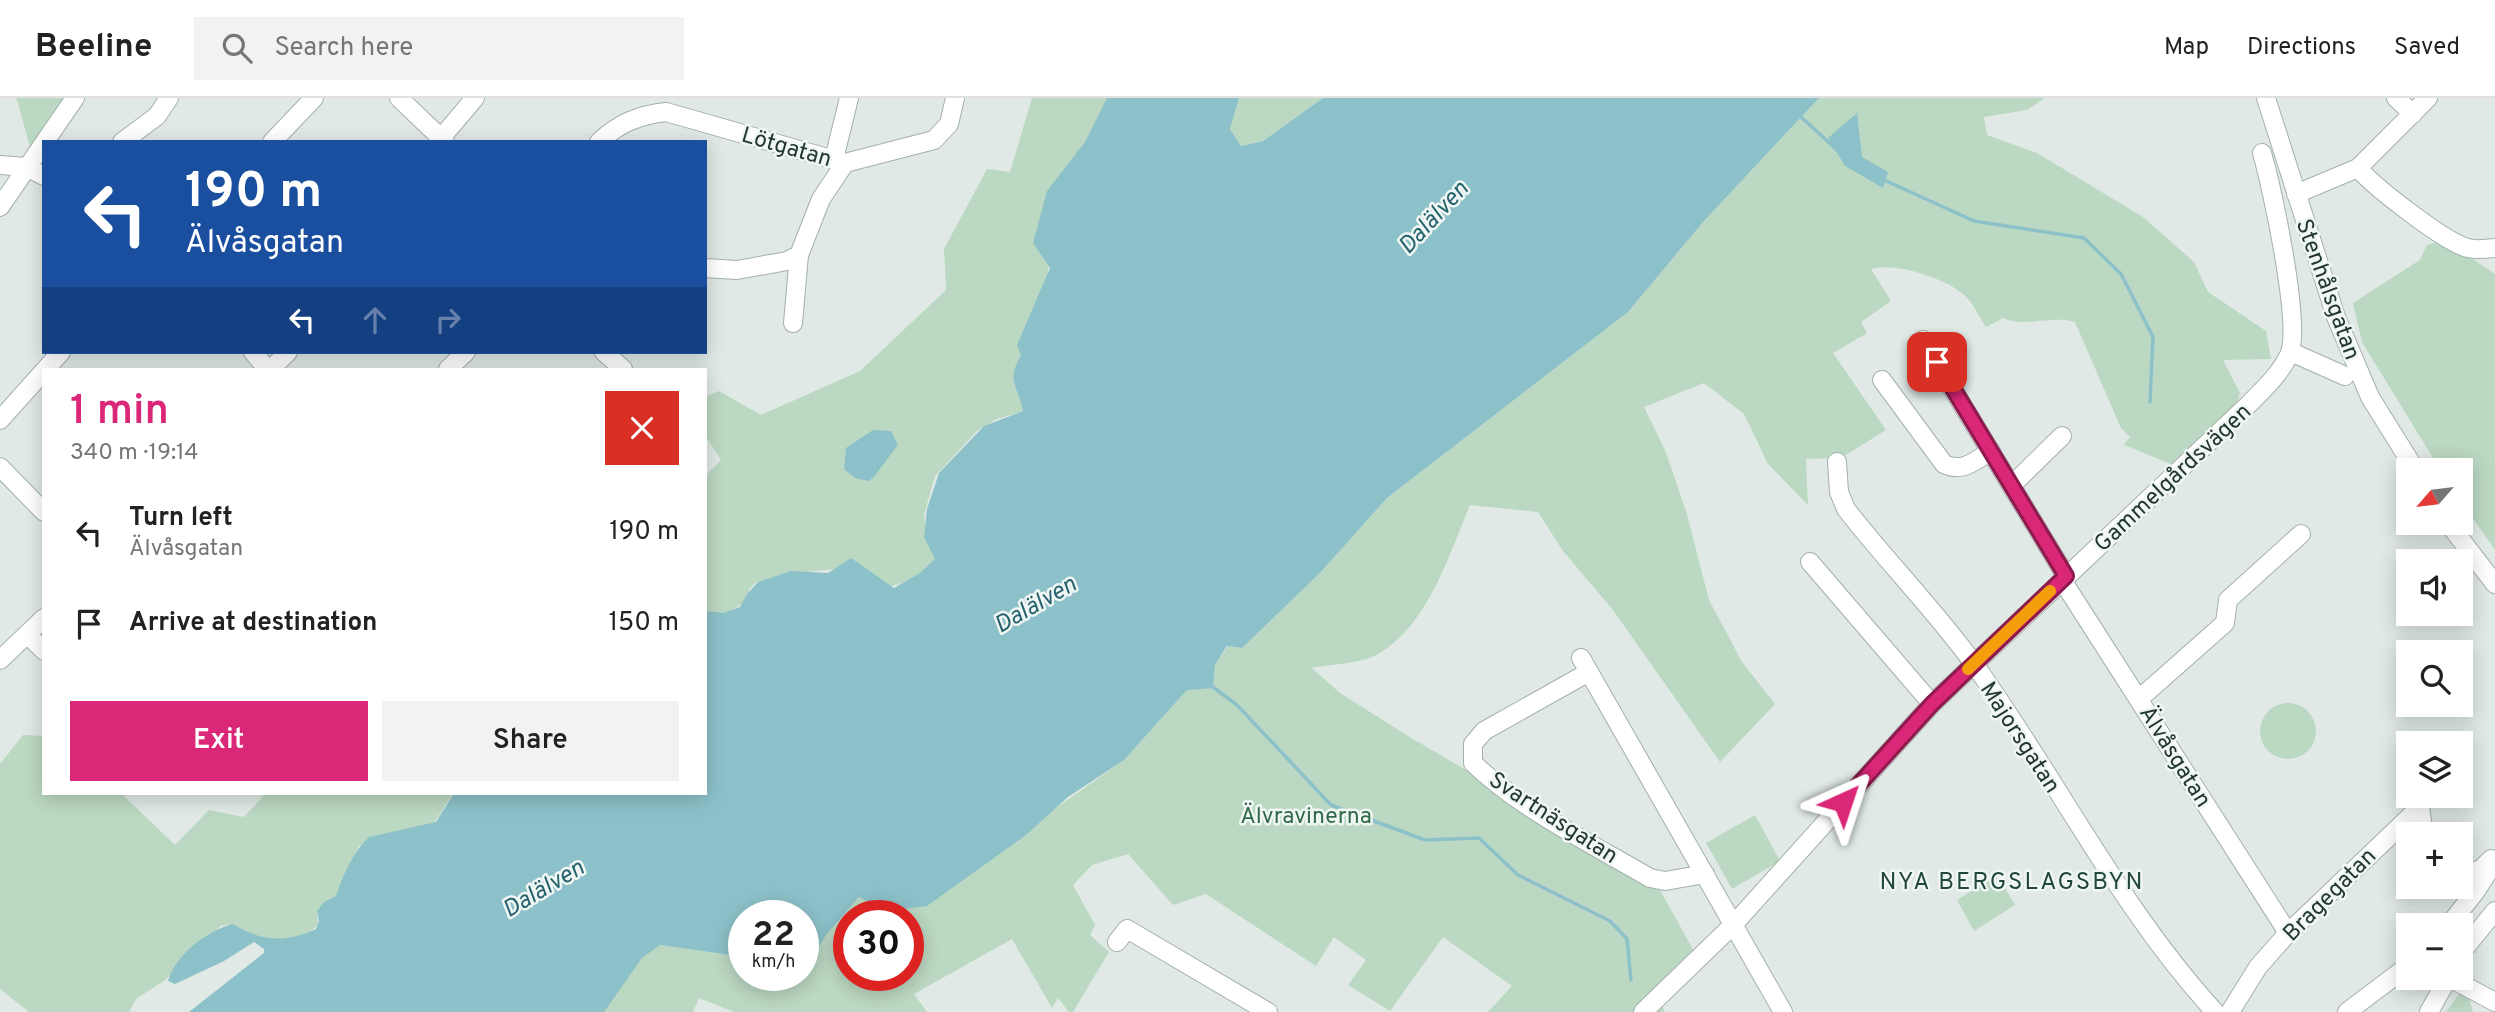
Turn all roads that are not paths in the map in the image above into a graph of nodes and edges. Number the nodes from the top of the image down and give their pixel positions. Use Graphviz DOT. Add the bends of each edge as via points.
graph roads {
  1 [pos="75,98"];
  2 [pos="169,98"];
  3 [pos="314,98"];
  4 [pos="399,98"];
  5 [pos="475,98"];
  6 [pos="849,98"];
  7 [pos="955,98"];
  8 [pos="2266,98"];
  9 [pos="2396,98"];
  10 [pos="2428,98"];
  11 [pos="2413,114"];
  12 [pos="45,140"];
  13 [pos="125,140"];
  14 [pos="274,140"];
  15 [pos="443,140"];
  16 [pos="602,140"];
  17 [pos="42,144"];
  18 [pos="2262,153"];
  19 [pos="839,161"];
  20 [pos="0,165"];
  21 [pos="26,167"];
  22 [pos="2358,168"];
  23 [pos="42,175"];
  24 [pos="2296,194"];
  25 [pos="0,207"];
  26 [pos="2495,248"];
  27 [pos="799,255"];
  28 [pos="707,268"];
  29 [pos="793,323"];
  30 [pos="1923,340"];
  31 [pos="2291,352"];
  32 [pos="59,354"];
  33 [pos="255,354"];
  34 [pos="286,354"];
  35 [pos="464,354"];
  36 [pos="606,354"];
  37 [pos="47,368"];
  38 [pos="268,368"];
  39 [pos="270,368"];
  40 [pos="449,368"];
  41 [pos="622,368"];
  42 [pos="42,373"];
  43 [pos="2345,376"];
  44 [pos="1882,380"];
  45 [pos="0,420"];
  46 [pos="2062,436"];
  47 [pos="1991,450"];
  48 [pos="2408,458"];
  49 [pos="1837,462"];
  50 [pos="0,467"];
  51 [pos="2012,485"];
  52 [pos="42,510"];
  53 [pos="2301,534"];
  54 [pos="2458,536"];
  55 [pos="1810,562"];
  56 [pos="2064,578"];
  57 [pos="2495,584"];
  58 [pos="42,620"];
  59 [pos="28,635"];
  60 [pos="42,649"];
  61 [pos="0,660"];
  62 [pos="1974,664"];
  63 [pos="2139,699"];
  64 [pos="1932,704"];
  65 [pos="2404,822"];
  66 [pos="2422,822"];
  67 [pos="2396,830"];
  68 [pos="2495,854"];
  69 [pos="2495,861"];
  70 [pos="2473,871"];
  71 [pos="1706,874"];
  72 [pos="2495,911"];
  73 [pos="2458,913"];
  74 [pos="1734,925"];
  75 [pos="2288,933"];
  76 [pos="2473,938"];
  77 [pos="1117,942"];
  78 [pos="2396,975"];
  79 [pos="2442,990"];
  80 [pos="2472,990"];
  81 [pos="2495,1002"];
  82 [pos="1268,1012"];
  83 [pos="1643,1012"];
  84 [pos="1783,1012"];
  85 [pos="2215,1012"];
  86 [pos="2230,1012"];
  87 [pos="2347,1012"];
  88 [pos="2429,1012"];
  1 -- 12 [label="street"];
  2 -- 13 [label="street" via="157,116"];
  3 -- 14 [label="street"];
  4 -- 15 [label="street"];
  5 -- 15 [label="street"];
  6 -- 19 [label="street"];
  7 -- 19 [label="street, Lötgatan" via="949,124 934,140"];
  8 -- 24 [label="street, Stenhålsgatan"];
  9 -- 11 [label="street"];
  10 -- 11 [label="street"];
  11 -- 22 [label="street"];
  16 -- 19 [label="street, Lötgatan" via="623,123 666,112"];
  17 -- 21 [label="street"];
  18 -- 31 [label="street" via="2290,294"];
  19 -- 27 [label="street"];
  20 -- 21 [label="street"];
  21 -- 23 [label="street"];
  21 -- 25 [label="street"];
  22 -- 24 [label="street"];
  22 -- 26 [label="street" via="2393,201 2466,248"];
  24 -- 48 [label="street, Stenhålsgatan" via="2336,317 2370,397"];
  27 -- 28 [label="street" via="737,270"];
  27 -- 29 [label="street"];
  30 -- 47 [label="street, Älvåsgatan"];
  31 -- 43 [label="street"];
  31 -- 56 [label="street, Gammelgårdsvägen" via="2248,405"];
  32 -- 37 [label="street"];
  33 -- 38 [label="street"];
  34 -- 39 [label="street"];
  35 -- 40 [label="street"];
  36 -- 41 [label="street"];
  42 -- 45 [label="street"];
  44 -- 47 [label="street" via="1944,464 1964,467"];
  46 -- 51 [label="street"];
  47 -- 51 [label="street, Älvåsgatan"];
  49 -- 62 [label="street, Majorsgatan" via="1839,492 1846,509"];
  50 -- 52 [label="street"];
  51 -- 56 [label="street, Älvåsgatan"];
  53 -- 63 [label="street" via="2228,600 2225,622"];
  54 -- 57 [label="street"];
  55 -- 64 [label="street"];
  56 -- 62 [label="street, Gammelgårdsvägen"];
  56 -- 63 [label="street, Älvåsgatan"];
  58 -- 59 [label="street"];
  59 -- 60 [label="street"];
  59 -- 61 [label="street"];
  62 -- 64 [label="street, Gammelgårdsvägen"];
  62 -- 85 [label="street, Majorsgatan" via="2138,916"];
  63 -- 75 [label="street, Älvåsgatan"];
  64 -- 74 [label="street, Gammelgårdsvägen"];
  65 -- 66 [label="street, Bragegatan" via="2420,807"];
  67 -- 75 [label="street, Bragegatan"];
  68 -- 70 [label="street"];
  69 -- 73 [label="street"];
  71 -- 71 [label="street, Svartnäsgatan" via="1585,665 1484,731 1473,744 1473,763 1485,775 1650,878 1665,881"];
  71 -- 74 [label="street, Svartnäsgatan"];
  72 -- 76 [label="street"];
  74 -- 83 [label="street, Gammelgårdsvägen"];
  74 -- 84 [label="street, Svartnäsgatan"];
  75 -- 86 [label="street, Bragegatan"];
  77 -- 82 [label="street" via="1127,929"];
  78 -- 87 [label="street"];
  79 -- 88 [label="street"];
  80 -- 81 [label="street"];
}
